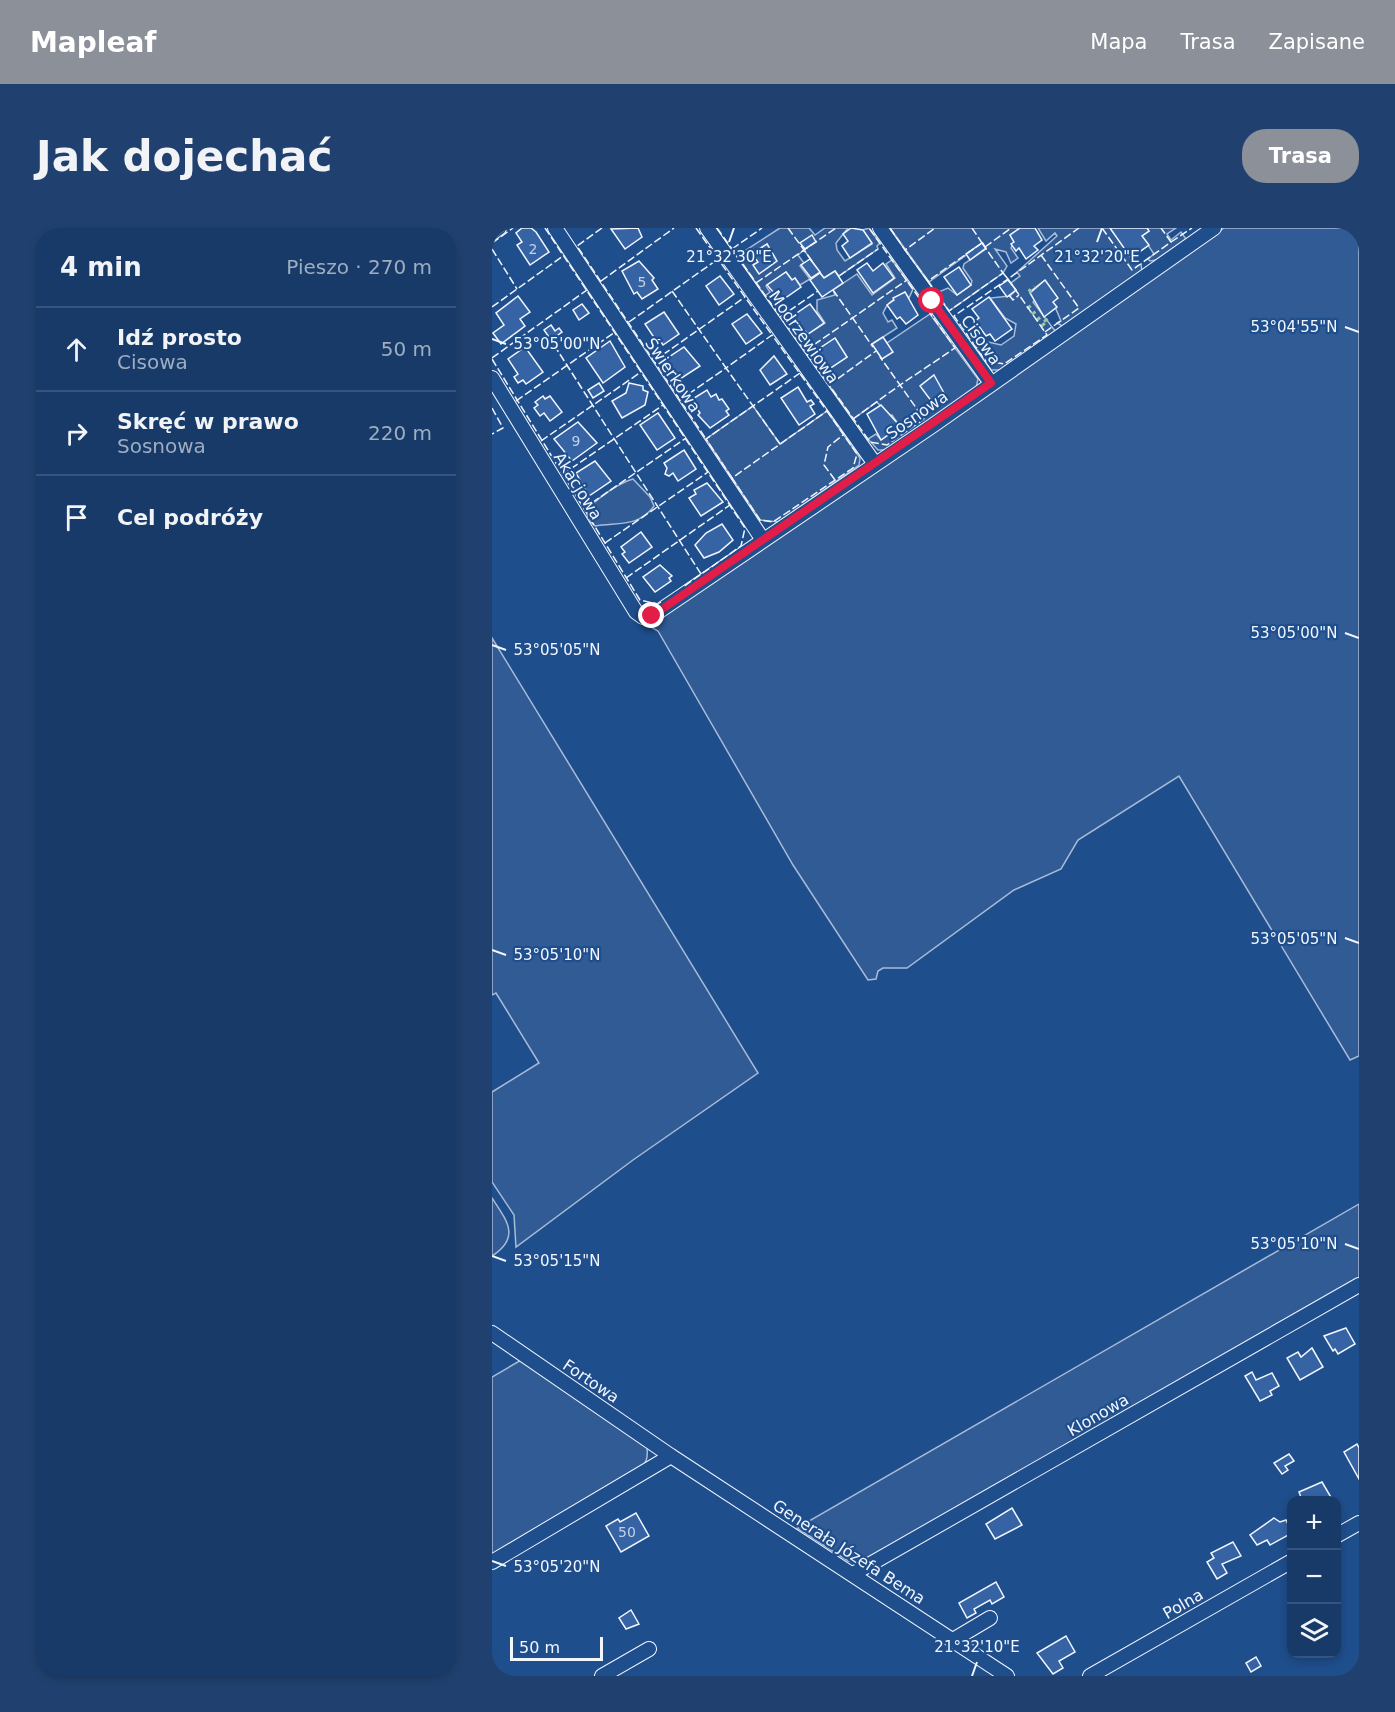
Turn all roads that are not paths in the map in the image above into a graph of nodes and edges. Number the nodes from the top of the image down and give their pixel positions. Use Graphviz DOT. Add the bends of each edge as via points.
graph roads {
  1 [pos="499,228"];
  2 [pos="555,228"];
  3 [pos="707,228"];
  4 [pos="880,228"];
  5 [pos="1214,228"];
  6 [pos="492,233"];
  7 [pos="492,378"];
  8 [pos="991,383"];
  9 [pos="875,464"];
  10 [pos="763,540"];
  11 [pos="636,612"];
  12 [pos="1359,1285"];
  13 [pos="492,1333"];
  14 [pos="671,1456"];
  15 [pos="1359,1523"];
  16 [pos="1341,1533"];
  17 [pos="492,1562"];
  18 [pos="1287,1564"];
  19 [pos="853,1574"];
  20 [pos="990,1618"];
  21 [pos="953,1640"];
  22 [pos="649,1649"];
  23 [pos="602,1676"];
  24 [pos="1007,1676"];
  25 [pos="1090,1676"];
  1 -- 6 [label="street"];
  2 -- 10 [label="street, Świerkowa"];
  3 -- 9 [label="street, Modrzewiowa"];
  4 -- 8 [label="street, Cisowa"];
  5 -- 8 [label="street, Sosnowa"];
  7 -- 11 [label="street, Akacjowa"];
  8 -- 9 [label="street, Sosnowa"];
  9 -- 10 [label="street, Sosnowa"];
  10 -- 11 [label="street, Sosnowa" via="652,616 643,617"];
  12 -- 19 [label="street, Klonowa"];
  13 -- 14 [label="street, Fortowa"];
  14 -- 17 [label="street"];
  14 -- 19 [label="street, Generała Józefa Bema"];
  15 -- 16 [label="street"];
  18 -- 25 [label="street, Polna"];
  19 -- 21 [label="street, Generała Józefa Bema"];
  20 -- 21 [label="street"];
  21 -- 24 [label="street, Generała Józefa Bema"];
  22 -- 23 [label="street"];
}
